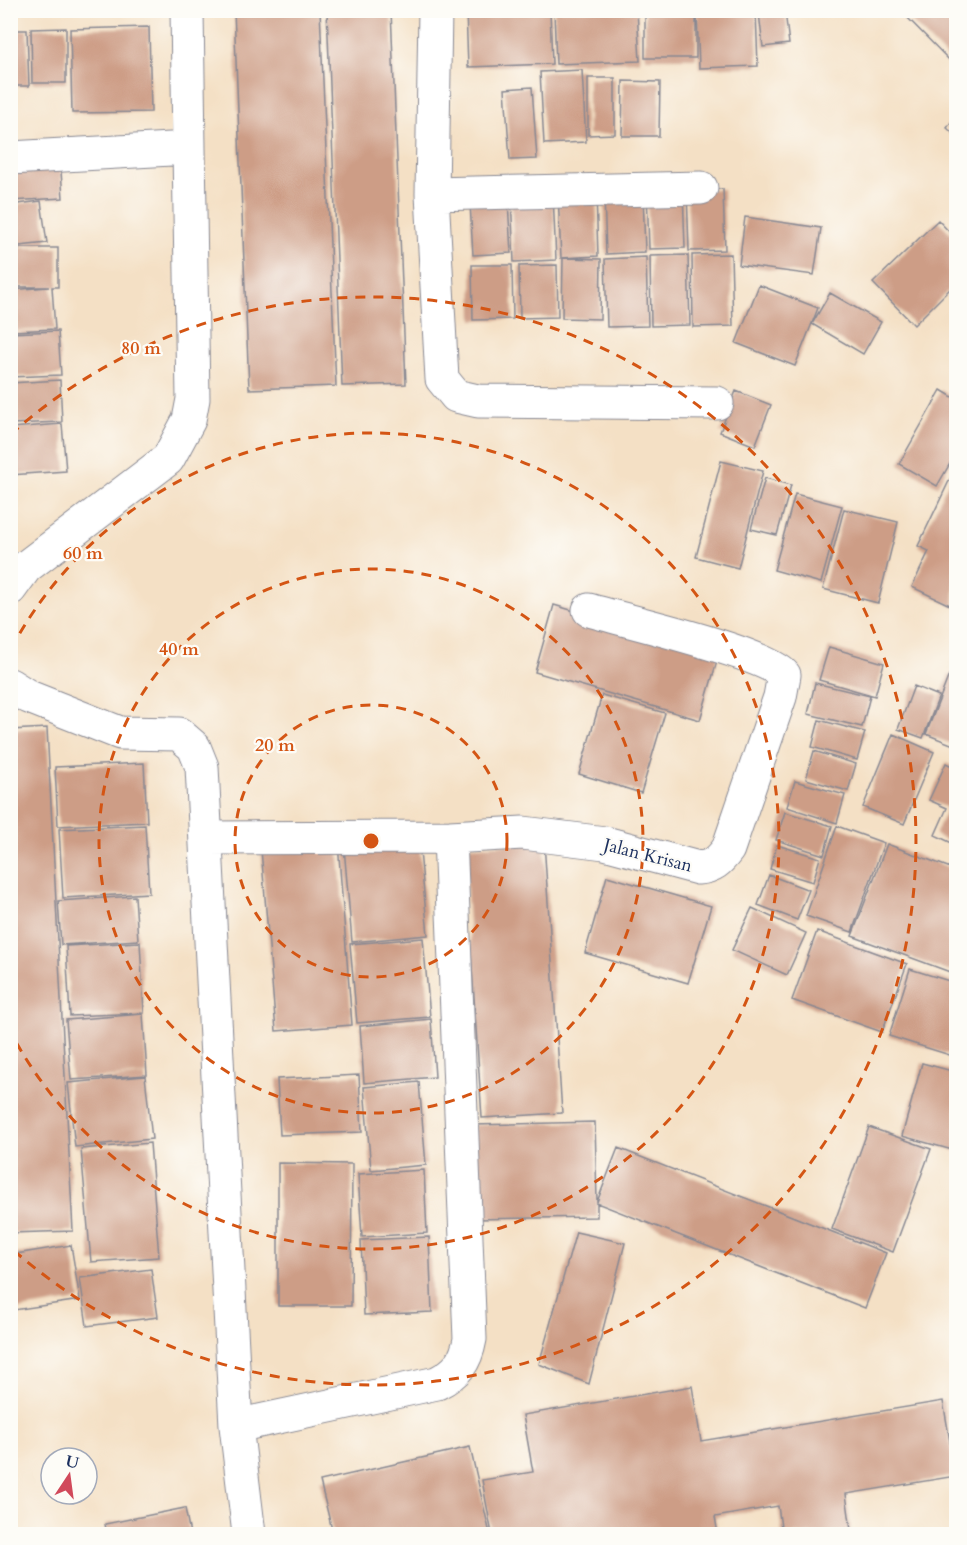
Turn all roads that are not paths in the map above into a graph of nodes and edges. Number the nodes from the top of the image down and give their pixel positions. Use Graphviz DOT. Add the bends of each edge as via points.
graph roads {
  1 [pos="187,10"];
  2 [pos="435,10"];
  3 [pos="189,148"];
  4 [pos="10,158"];
  5 [pos="701,188"];
  6 [pos="432,194"];
  7 [pos="717,404"];
  8 [pos="10,589"];
  9 [pos="589,610"];
  10 [pos="10,685"];
  11 [pos="450,837"];
  12 [pos="207,838"];
  13 [pos="236,1426"];
  14 [pos="249,1534"];
  1 -- 3 [label="street"];
  2 -- 6 [label="street"];
  3 -- 4 [label="street"];
  3 -- 8 [label="street" via="194,399 189,420 168,459 26,567"];
  5 -- 6 [label="street"];
  6 -- 7 [label="street" via="442,379 456,396 478,401"];
  9 -- 11 [label="street, Jalan Krisan" via="745,655 777,667 784,675 728,849 719,861 698,868 605,843 523,833"];
  10 -- 12 [label="street" via="29,698 120,733 180,734 194,747 202,767"];
  11 -- 12 [label="street, Jalan Krisan"];
  11 -- 13 [label="street" via="470,1339 467,1353 450,1376 436,1383"];
  12 -- 13 [label="street"];
  13 -- 14 [label="street"];
}
